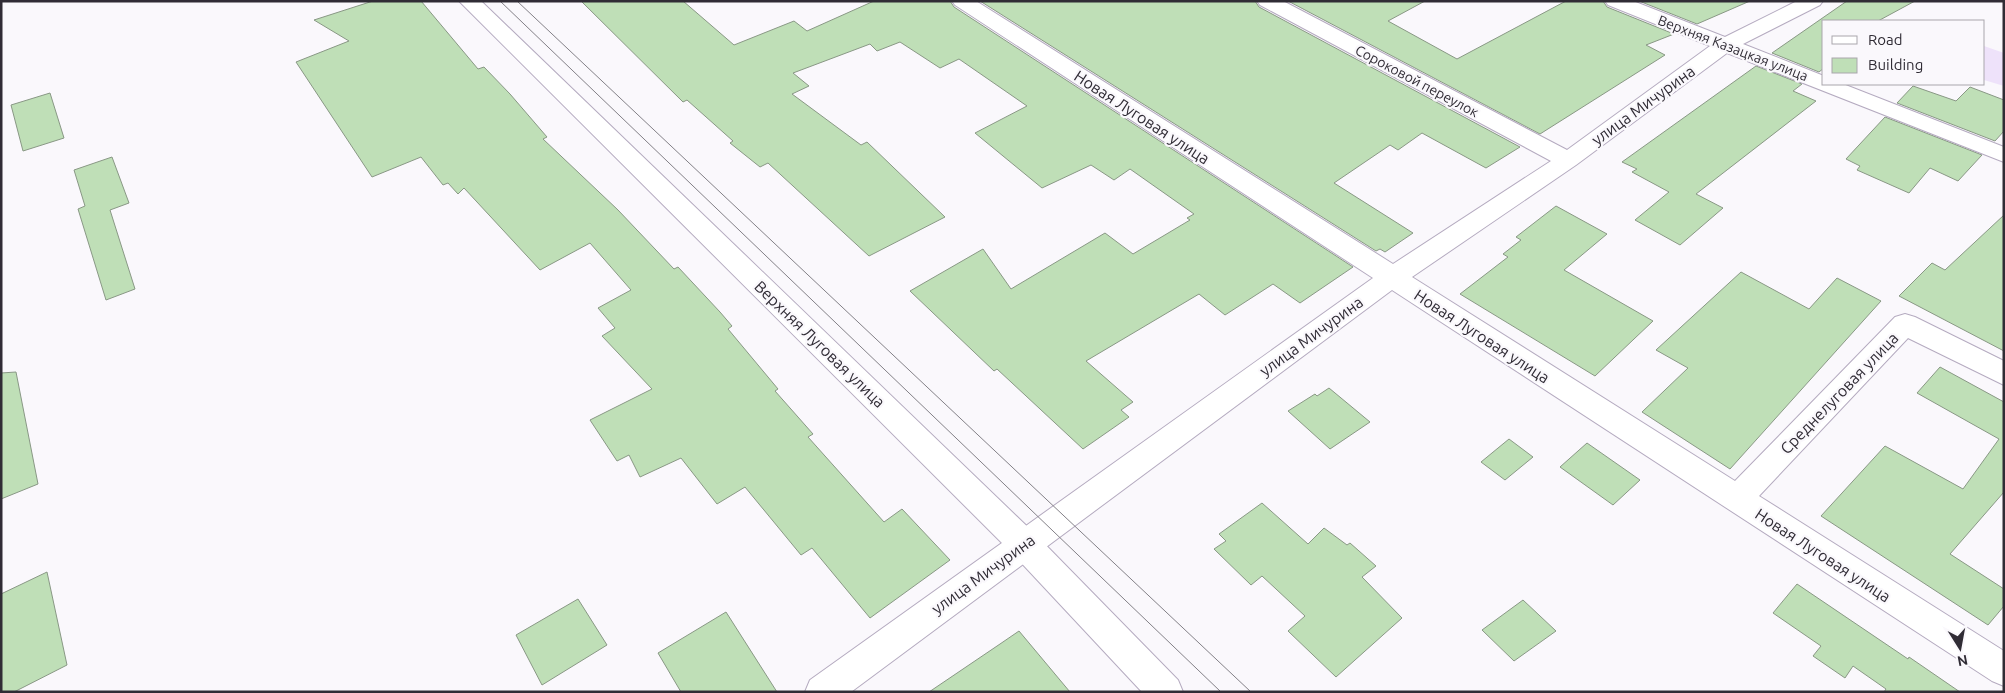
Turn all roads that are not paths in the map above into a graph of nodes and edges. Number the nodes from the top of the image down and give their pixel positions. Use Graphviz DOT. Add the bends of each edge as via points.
graph roads {
  1 [pos="469,1"];
  2 [pos="962,1"];
  3 [pos="1267,1"];
  4 [pos="1615,1"];
  5 [pos="1813,1"];
  6 [pos="1725,45"];
  7 [pos="1822,83"];
  8 [pos="1827,85"];
  9 [pos="2004,155"];
  10 [pos="1568,160"];
  11 [pos="1391,278"];
  12 [pos="2004,374"];
  13 [pos="1737,499"];
  14 [pos="1024,544"];
  15 [pos="2004,670"];
  16 [pos="822,692"];
  17 [pos="1166,692"];
  1 -- 14 [label="street, Верхняя Луговая улица"];
  2 -- 11 [label="street, Новая Луговая улица"];
  3 -- 10 [label="street, Сороковой переулок"];
  4 -- 6 [label="street, Верхняя Казацкая улица"];
  5 -- 6 [label="street, улица Мичурина"];
  6 -- 7 [label="street, Верхняя Казацкая улица"];
  6 -- 10 [label="street, улица Мичурина"];
  8 -- 9 [label="street, Верхняя Казацкая улица"];
  10 -- 11 [label="street, улица Мичурина"];
  11 -- 13 [label="street, Новая Луговая улица"];
  11 -- 14 [label="street, улица Мичурина"];
  12 -- 13 [label="street, Среднелуговая улица" via="1905,324"];
  13 -- 15 [label="street, Новая Луговая улица"];
  14 -- 16 [label="street, улица Мичурина"];
  14 -- 17 [label="street, Верхняя Луговая улица"];
}
